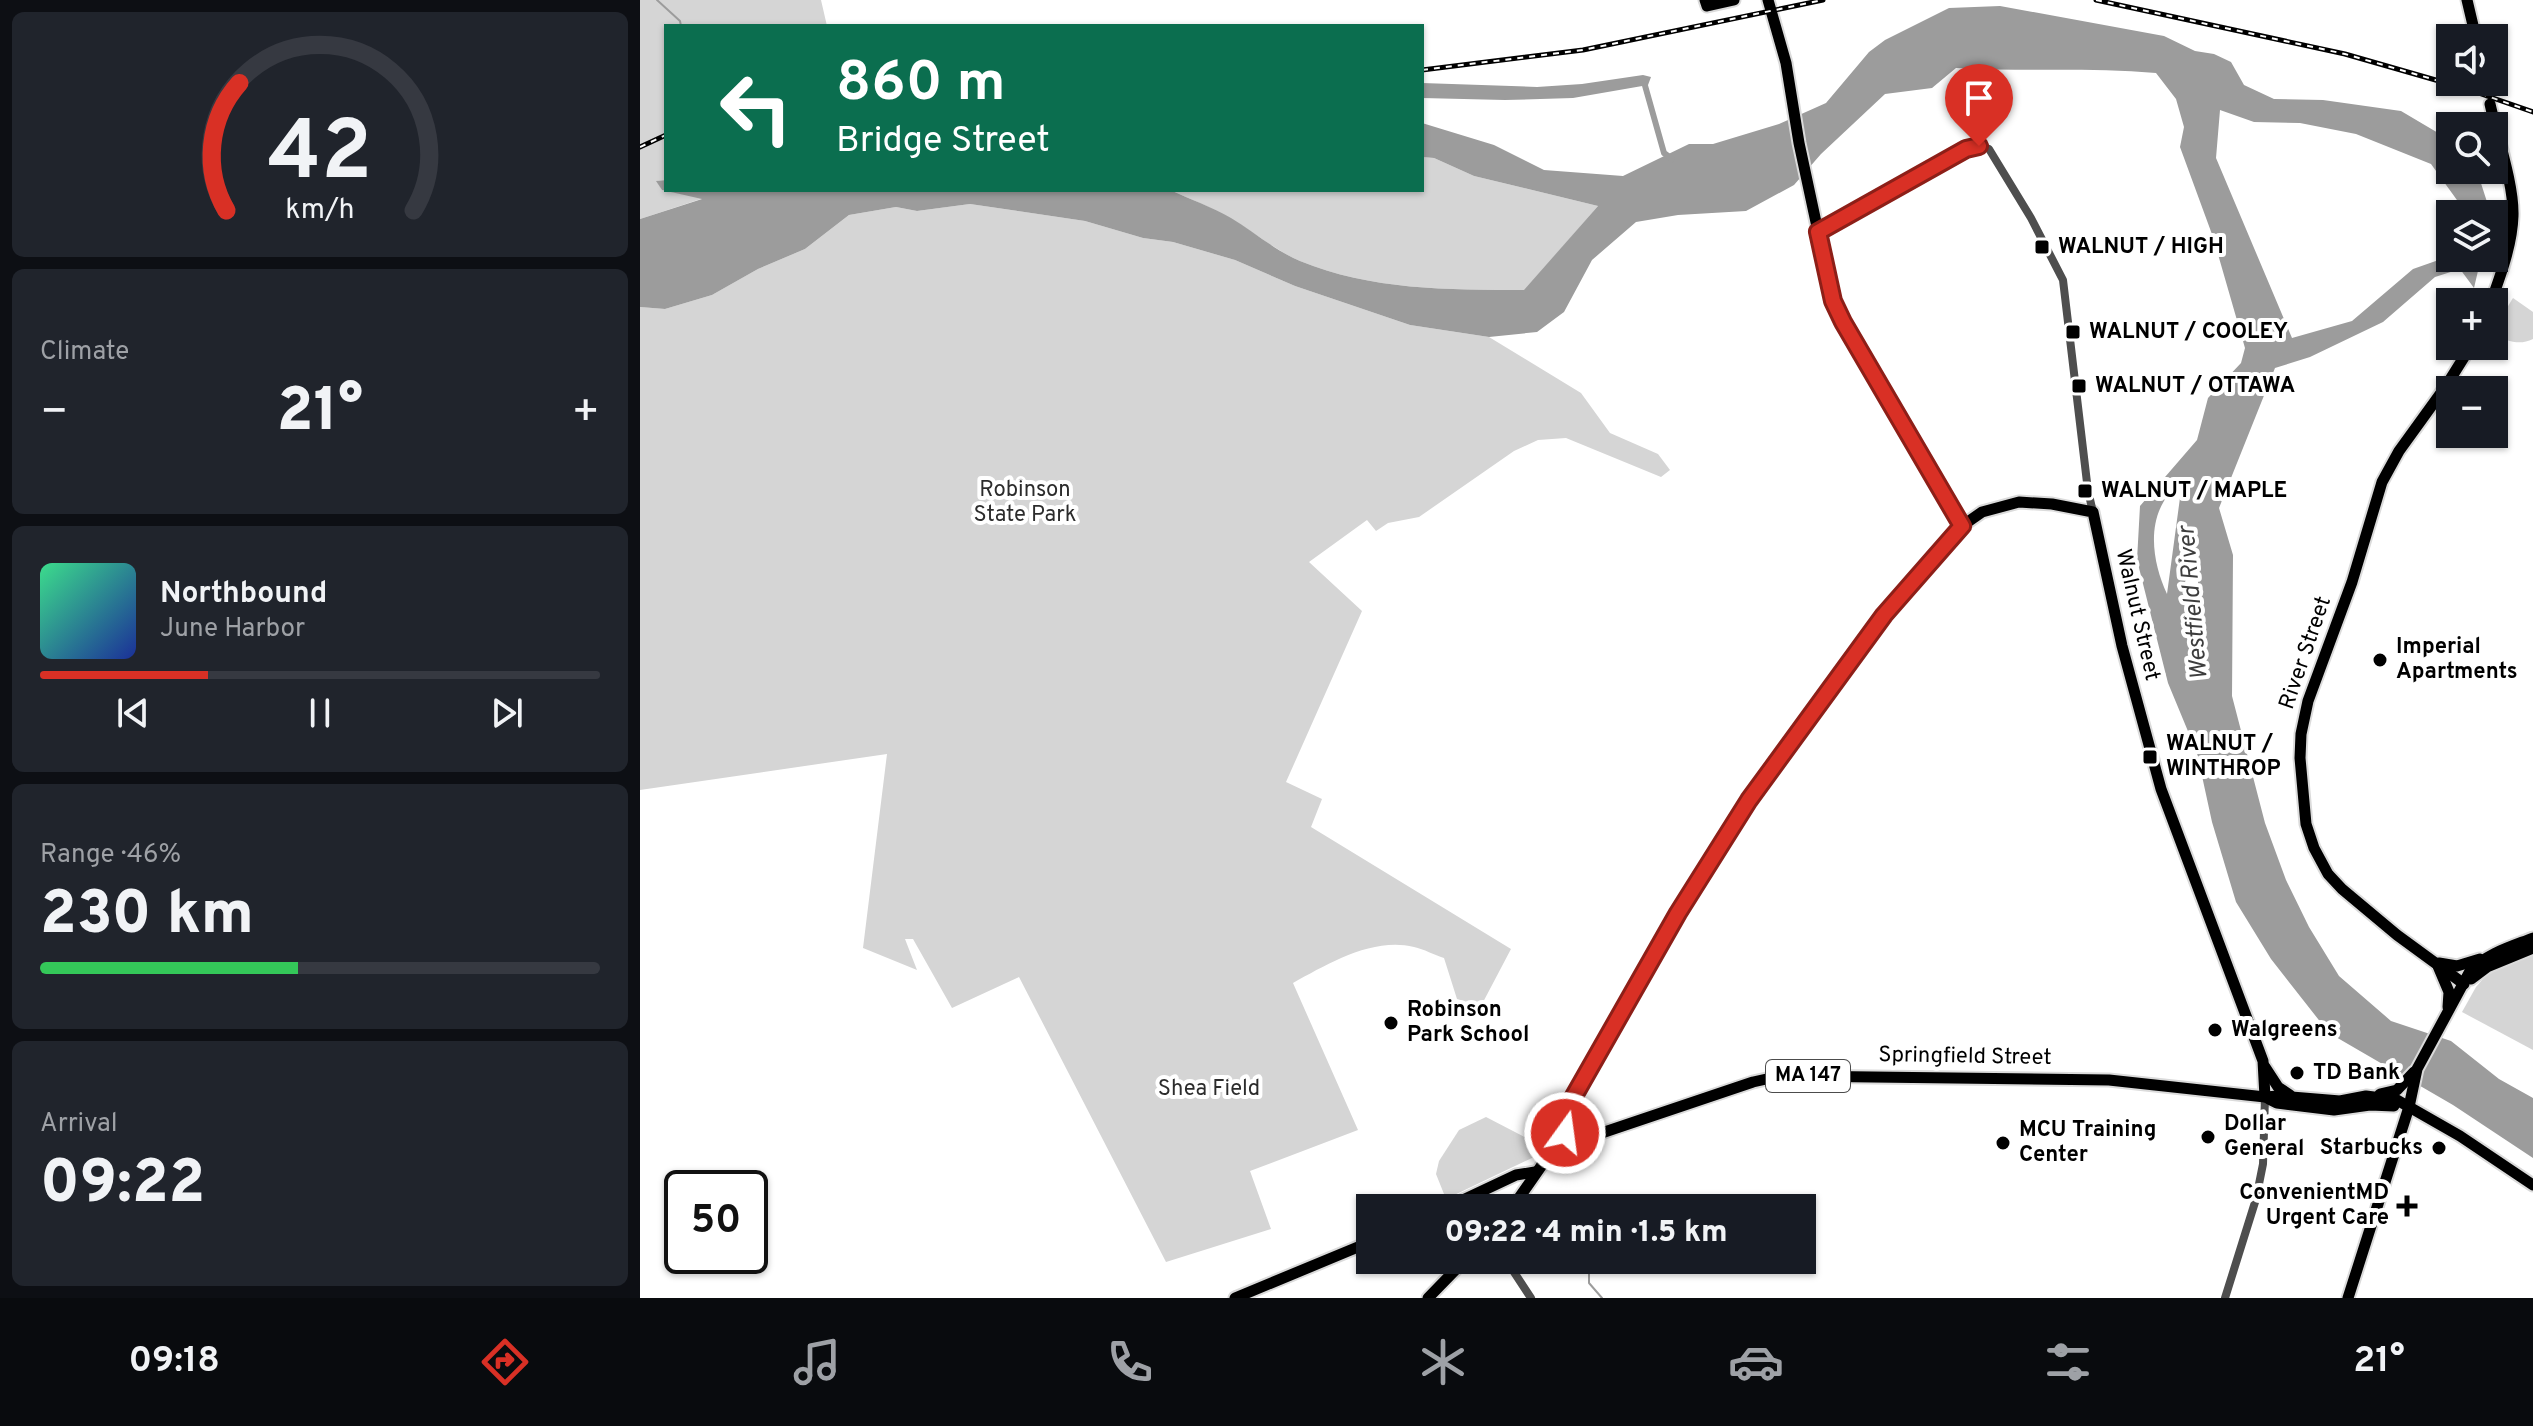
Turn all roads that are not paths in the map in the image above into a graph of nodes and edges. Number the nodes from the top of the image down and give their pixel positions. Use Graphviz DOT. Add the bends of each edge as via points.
graph roads {
  1 [pos="1734,0"];
  2 [pos="1768,0"];
  3 [pos="2467,0"];
  4 [pos="1706,3"];
  5 [pos="2473,24"];
  6 [pos="2490,104"];
  7 [pos="1818,232"];
  8 [pos="2495,288"];
  9 [pos="2462,360"];
  10 [pos="2093,512"];
  11 [pos="1962,526"];
  12 [pos="2533,938"];
  13 [pos="2533,948"];
  14 [pos="2499,951"];
  15 [pos="2436,964"];
  16 [pos="2464,984"];
  17 [pos="2448,1012"];
  18 [pos="2264,1067"];
  19 [pos="2409,1085"];
  20 [pos="2366,1096"];
  21 [pos="2265,1097"];
  22 [pos="2295,1097"];
  23 [pos="2409,1107"];
  24 [pos="1569,1144"];
  25 [pos="1535,1172"];
  26 [pos="2533,1185"];
  27 [pos="1476,1194"];
  28 [pos="1521,1194"];
  29 [pos="1356,1248"];
  30 [pos="1451,1274"];
  31 [pos="1515,1274"];
  32 [pos="1235,1298"];
  33 [pos="1428,1298"];
  34 [pos="1531,1298"];
  35 [pos="2225,1298"];
  36 [pos="2348,1298"];
  1 -- 4 [label="main road"];
  2 -- 7 [label="main road"];
  3 -- 5 [label="main road"];
  6 -- 8 [label="main road" via="2513,217"];
  7 -- 10 [label="street, Walnut Street" via="1966,149 1983,146 1994,155 2063,280"];
  7 -- 11 [label="main road" via="1833,301 1843,322"];
  9 -- 15 [label="main road, River Street" via="2382,482 2310,694 2301,742 2306,824 2324,867 2347,893"];
  10 -- 11 [label="main road" via="2019,502 1982,512"];
  10 -- 18 [label="main road, Walnut Street" via="2115,620 2161,789"];
  11 -- 24 [label="main road" via="1884,615 1732,825 1569,1107 1563,1123"];
  12 -- 14 [label="main road"];
  13 -- 16 [label="main road" via="2487,967"];
  14 -- 15 [label="main road" via="2457,966"];
  14 -- 16 [label="main road" via="2475,967"];
  15 -- 16 [label="main road, River Street"];
  15 -- 17 [label="main road" via="2449,992"];
  16 -- 17 [label="main road"];
  17 -- 19 [label="main road"];
  18 -- 21 [label="main road, Walnut Street"];
  18 -- 22 [label="main road" via="2282,1090"];
  19 -- 20 [label="main road, MA 147"];
  19 -- 23 [label="main road"];
  20 -- 22 [label="main road, Springfield Street / MA 147" via="2340,1101"];
  20 -- 23 [label="main road, Springfield Street"];
  21 -- 22 [label="main road, Springfield Street / MA 147"];
  21 -- 23 [label="main road, Springfield Street / MA 147" via="2334,1110"];
  21 -- 24 [label="main road, Springfield Street / MA 147" via="2098,1079 1784,1076"];
  21 -- 35 [label="street" via="2263,1164"];
  23 -- 26 [label="main road"];
  23 -- 36 [label="main road"];
  24 -- 25 [label="main road, Springfield Street / MA 147"];
  25 -- 27 [label="main road"];
  25 -- 28 [label="main road, Springfield Street / MA 147"];
  29 -- 32 [label="main road"];
  30 -- 33 [label="main road"];
  31 -- 34 [label="street"];
}
